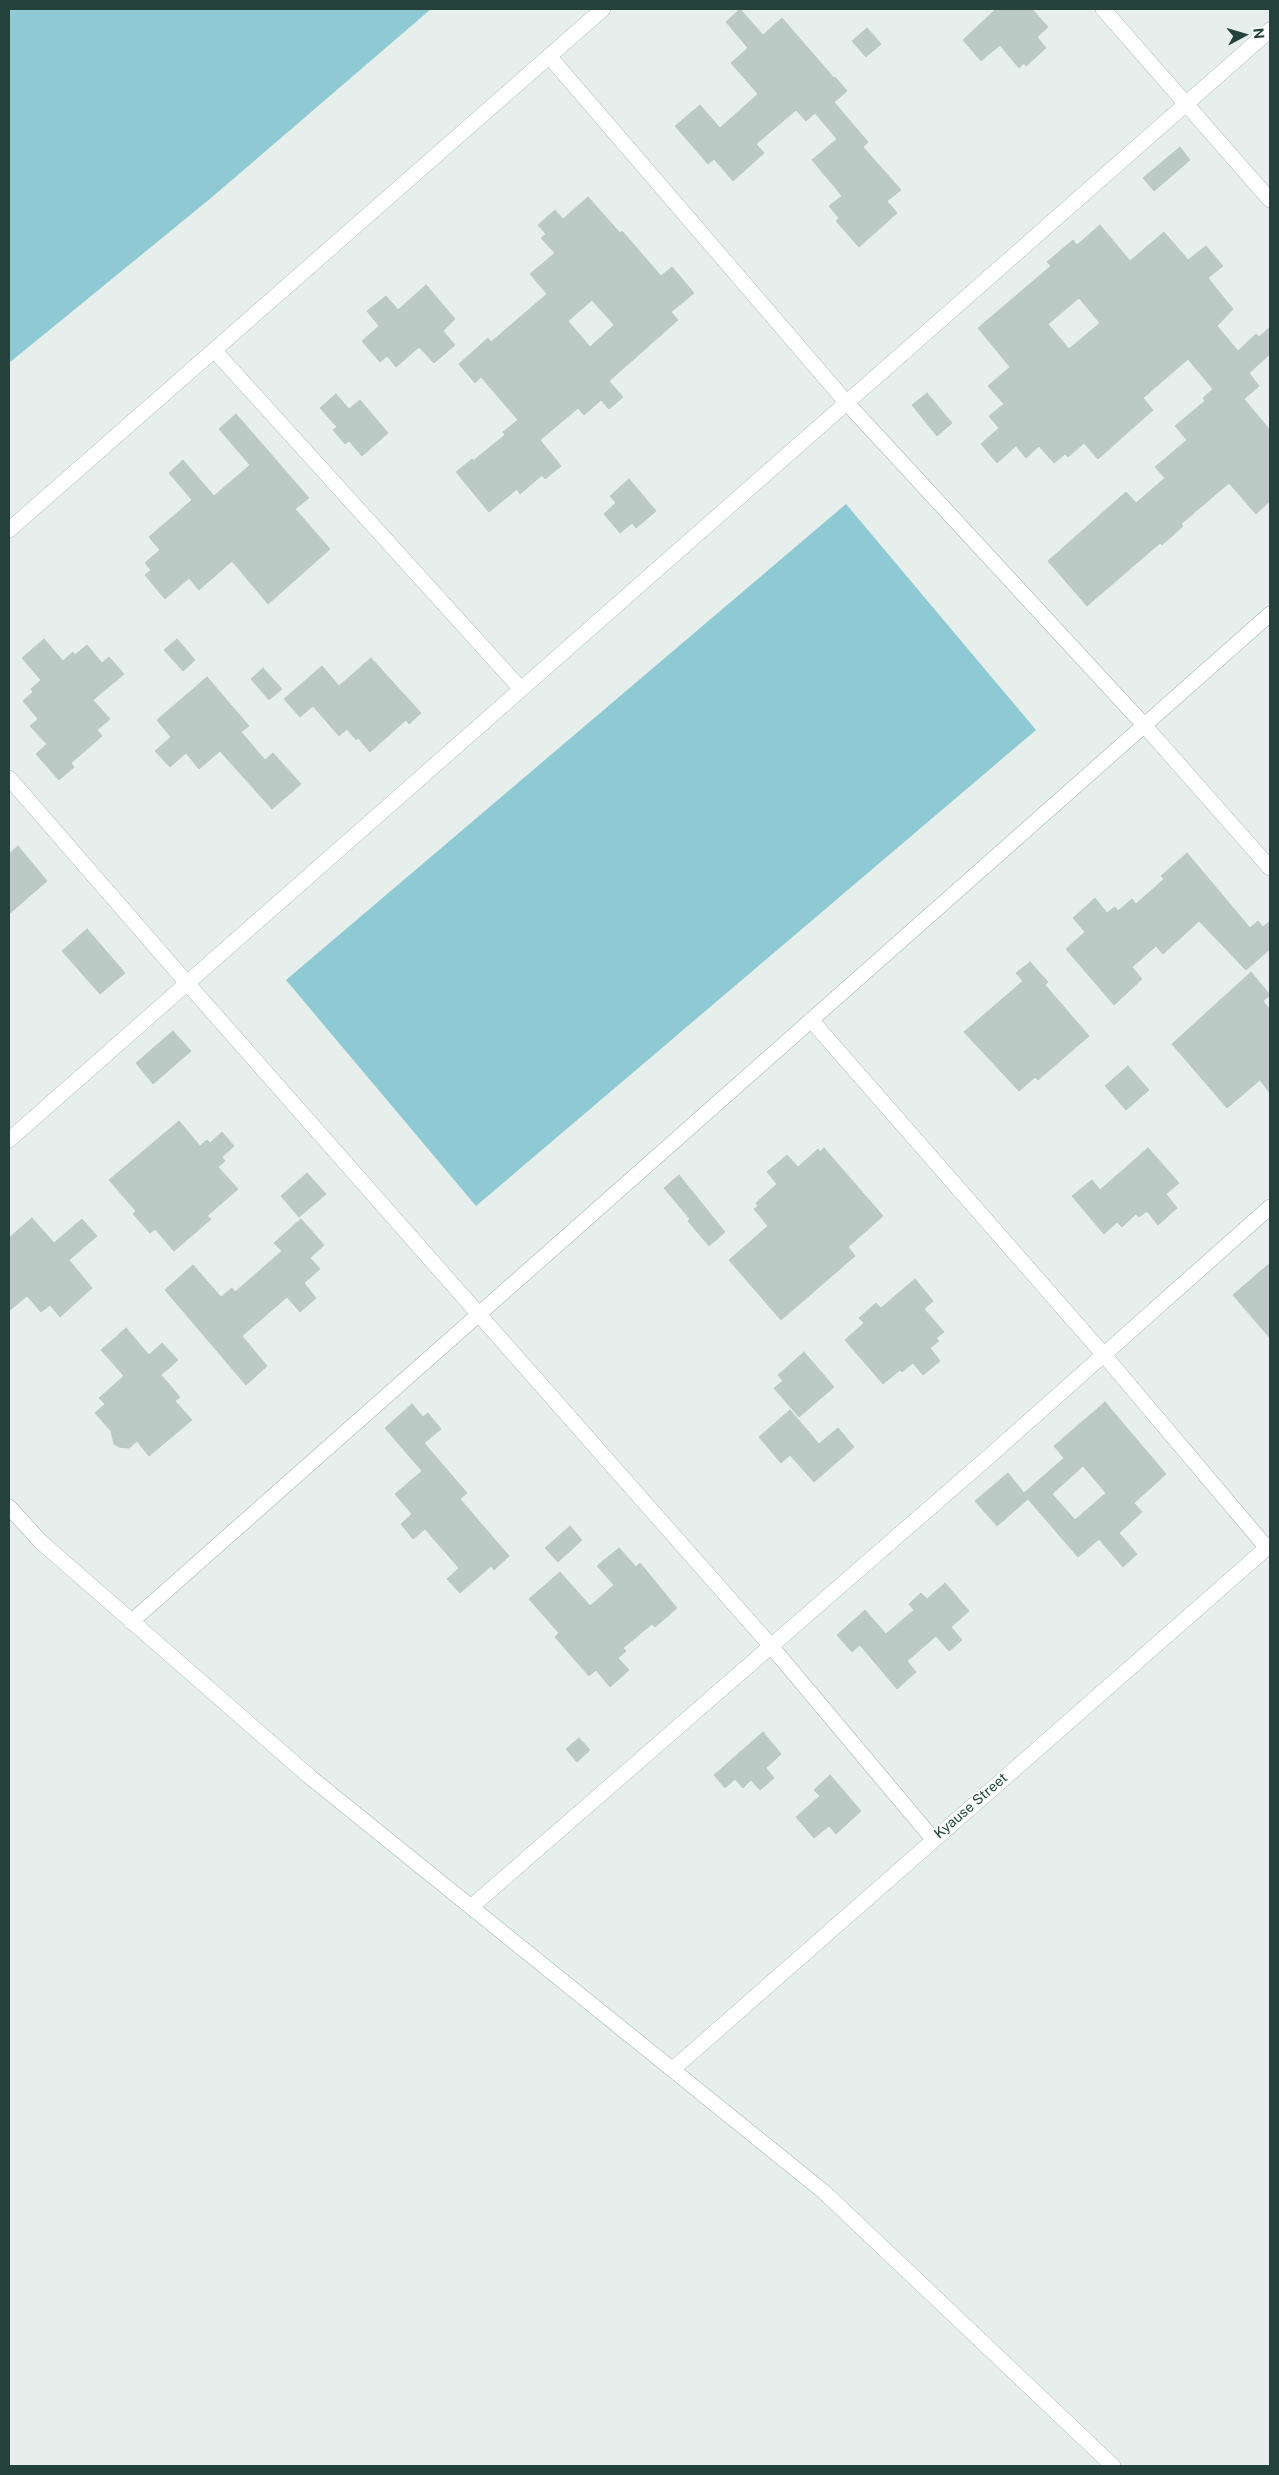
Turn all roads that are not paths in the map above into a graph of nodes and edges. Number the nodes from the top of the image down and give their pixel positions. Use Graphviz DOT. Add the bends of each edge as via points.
graph roads {
  1 [pos="603,9"];
  2 [pos="1103,9"];
  3 [pos="1270,30"];
  4 [pos="549,56"];
  5 [pos="1186,102"];
  6 [pos="1270,200"];
  7 [pos="214,350"];
  8 [pos="846,402"];
  9 [pos="9,530"];
  10 [pos="1270,614"];
  11 [pos="520,688"];
  12 [pos="1144,725"];
  13 [pos="9,778"];
  14 [pos="1270,868"];
  15 [pos="187,983"];
  16 [pos="811,1020"];
  17 [pos="9,1140"];
  18 [pos="1270,1207"];
  19 [pos="478,1315"];
  20 [pos="1104,1355"];
  21 [pos="9,1507"];
  22 [pos="1269,1547"];
  23 [pos="131,1622"];
  24 [pos="771,1646"];
  25 [pos="934,1839"];
  26 [pos="471,1907"];
  27 [pos="673,2069"];
  28 [pos="1113,2466"];
  1 -- 4 [label="street"];
  2 -- 5 [label="street"];
  3 -- 5 [label="street"];
  4 -- 7 [label="street"];
  4 -- 8 [label="street"];
  5 -- 6 [label="street"];
  5 -- 8 [label="street"];
  7 -- 9 [label="street"];
  7 -- 11 [label="street"];
  8 -- 11 [label="street"];
  8 -- 12 [label="street"];
  10 -- 12 [label="street"];
  11 -- 15 [label="street"];
  12 -- 14 [label="street"];
  12 -- 16 [label="street"];
  13 -- 15 [label="street"];
  15 -- 17 [label="street"];
  15 -- 19 [label="street"];
  16 -- 19 [label="street"];
  16 -- 20 [label="street"];
  18 -- 20 [label="street"];
  19 -- 23 [label="street"];
  19 -- 24 [label="street"];
  20 -- 22 [label="street"];
  20 -- 24 [label="street"];
  21 -- 23 [label="street" via="41,1542"];
  22 -- 25 [label="street, Kyause Street"];
  23 -- 26 [label="street" via="310,1777"];
  24 -- 25 [label="street"];
  24 -- 26 [label="street"];
  25 -- 27 [label="street, Kyause Street"];
  26 -- 27 [label="street"];
  27 -- 28 [label="street" via="824,2192"];
}
